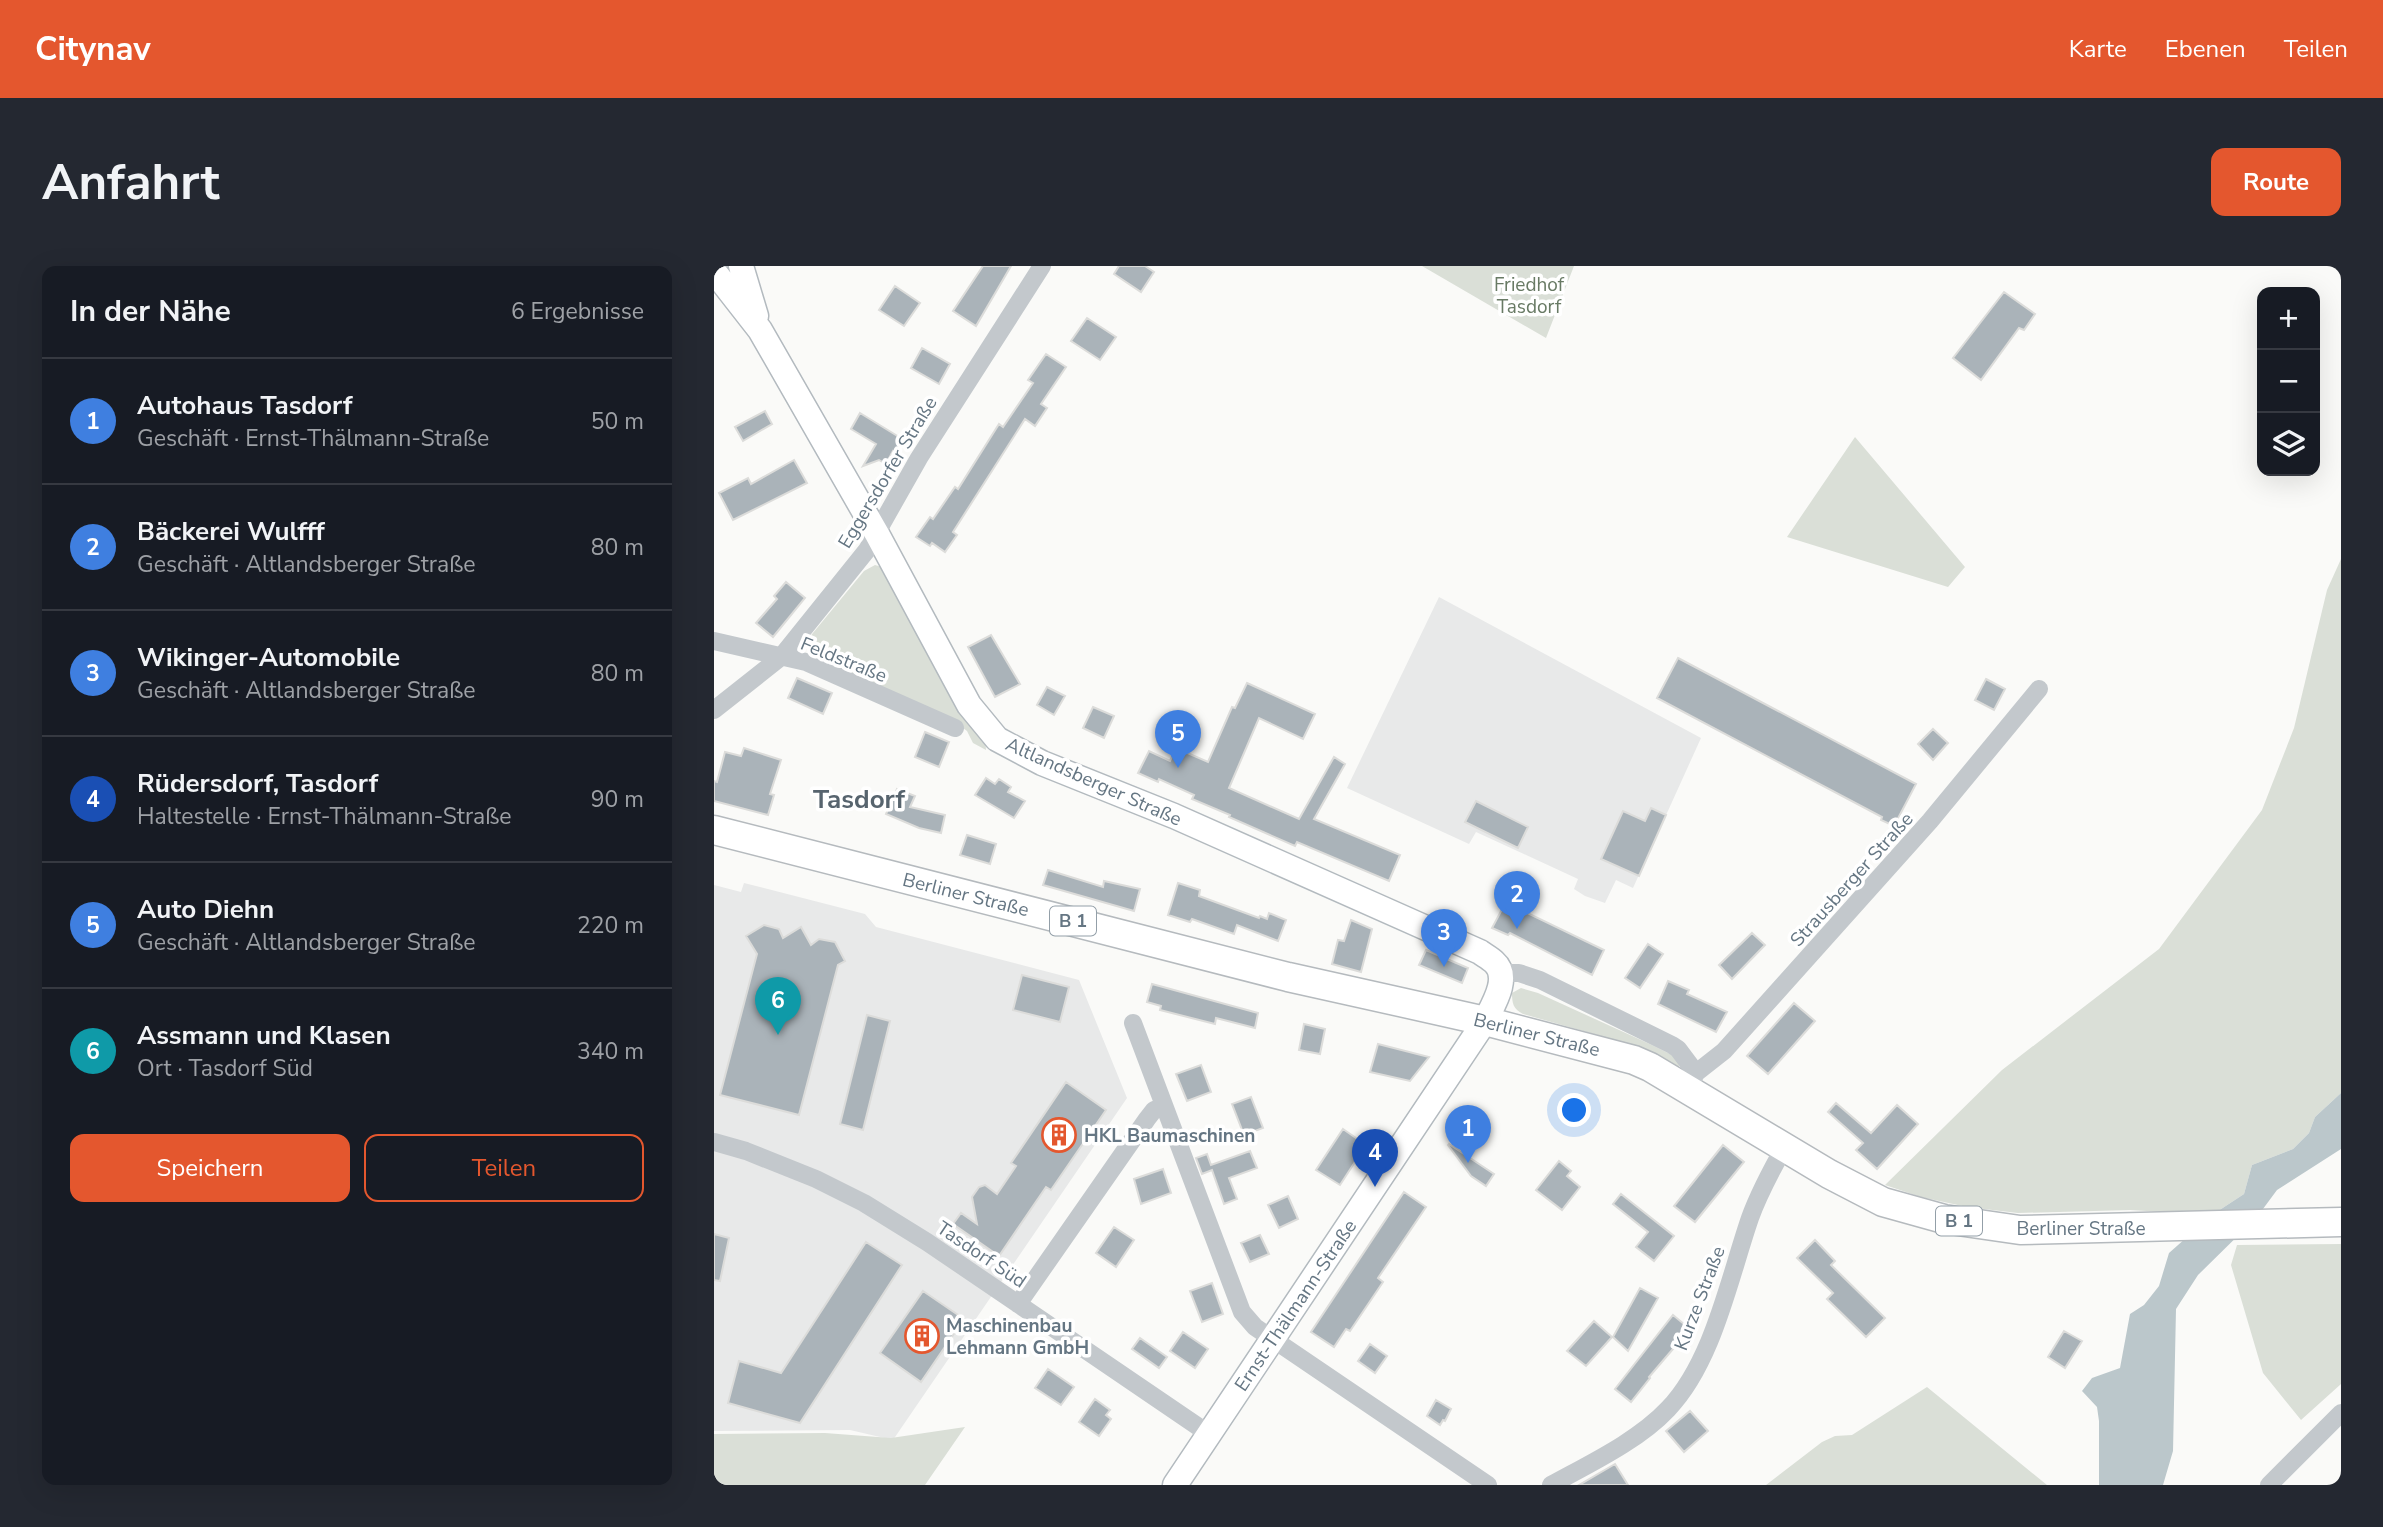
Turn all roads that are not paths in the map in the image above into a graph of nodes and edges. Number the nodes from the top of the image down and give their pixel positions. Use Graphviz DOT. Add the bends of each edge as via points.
graph roads {
  1 [pos="741,266"];
  2 [pos="1042,266"];
  3 [pos="722,272"];
  4 [pos="760,330"];
  5 [pos="877,534"];
  6 [pos="714,641"];
  7 [pos="781,657"];
  8 [pos="2039,690"];
  9 [pos="714,710"];
  10 [pos="955,728"];
  11 [pos="714,831"];
  12 [pos="1501,973"];
  13 [pos="1485,1021"];
  14 [pos="1133,1023"];
  15 [pos="1692,1081"];
  16 [pos="1164,1106"];
  17 [pos="714,1142"];
  18 [pos="1785,1146"];
  19 [pos="2341,1222"];
  20 [pos="1018,1304"];
  21 [pos="1273,1339"];
  22 [pos="2341,1413"];
  23 [pos="1209,1434"];
  24 [pos="1175,1485"];
  25 [pos="1488,1485"];
  26 [pos="1551,1485"];
  27 [pos="2269,1485"];
  1 -- 4 [label="main road, Altlandsberger Straße"];
  2 -- 5 [label="street, Eggersdorfer Straße" via="919,458"];
  3 -- 4 [label="main road, Altlandsberger Straße"];
  4 -- 5 [label="main road, Altlandsberger Straße"];
  5 -- 7 [label="street, Eggersdorfer Straße"];
  5 -- 12 [label="main road, Altlandsberger Straße" via="969,705 998,739 1042,763 1174,816 1479,952 1496,962"];
  6 -- 7 [label="street, Feldstraße"];
  7 -- 9 [label="street, Eggersdorfer Straße"];
  7 -- 10 [label="street, Feldstraße" via="806,662"];
  8 -- 15 [label="street, Strausberger Straße" via="1833,932"];
  11 -- 13 [label="main road, Berliner Straße / B 1" via="1288,977"];
  12 -- 13 [label="main road"];
  12 -- 15 [label="street" via="1539,980 1672,1045"];
  13 -- 15 [label="main road, Berliner Straße / B 1" via="1634,1060"];
  13 -- 21 [label="main road, Ernst-Thälmann-Straße"];
  14 -- 16 [label="street"];
  15 -- 18 [label="main road, Berliner Straße / B 1"];
  16 -- 20 [label="street" via="1147,1119"];
  16 -- 21 [label="street" via="1242,1312"];
  17 -- 20 [label="street, Tasdorf Süd" via="816,1179 864,1203"];
  18 -- 19 [label="main road, Berliner Straße / B 1" via="1883,1202 1944,1219 2020,1230"];
  18 -- 26 [label="street, Kurze Straße" via="1751,1216 1708,1344 1683,1391 1654,1423"];
  20 -- 23 [label="street, Tasdorf Süd"];
  21 -- 23 [label="main road, Ernst-Thälmann-Straße"];
  21 -- 25 [label="street"];
  22 -- 27 [label="street"];
  23 -- 24 [label="main road, Ernst-Thälmann-Straße"];
}
